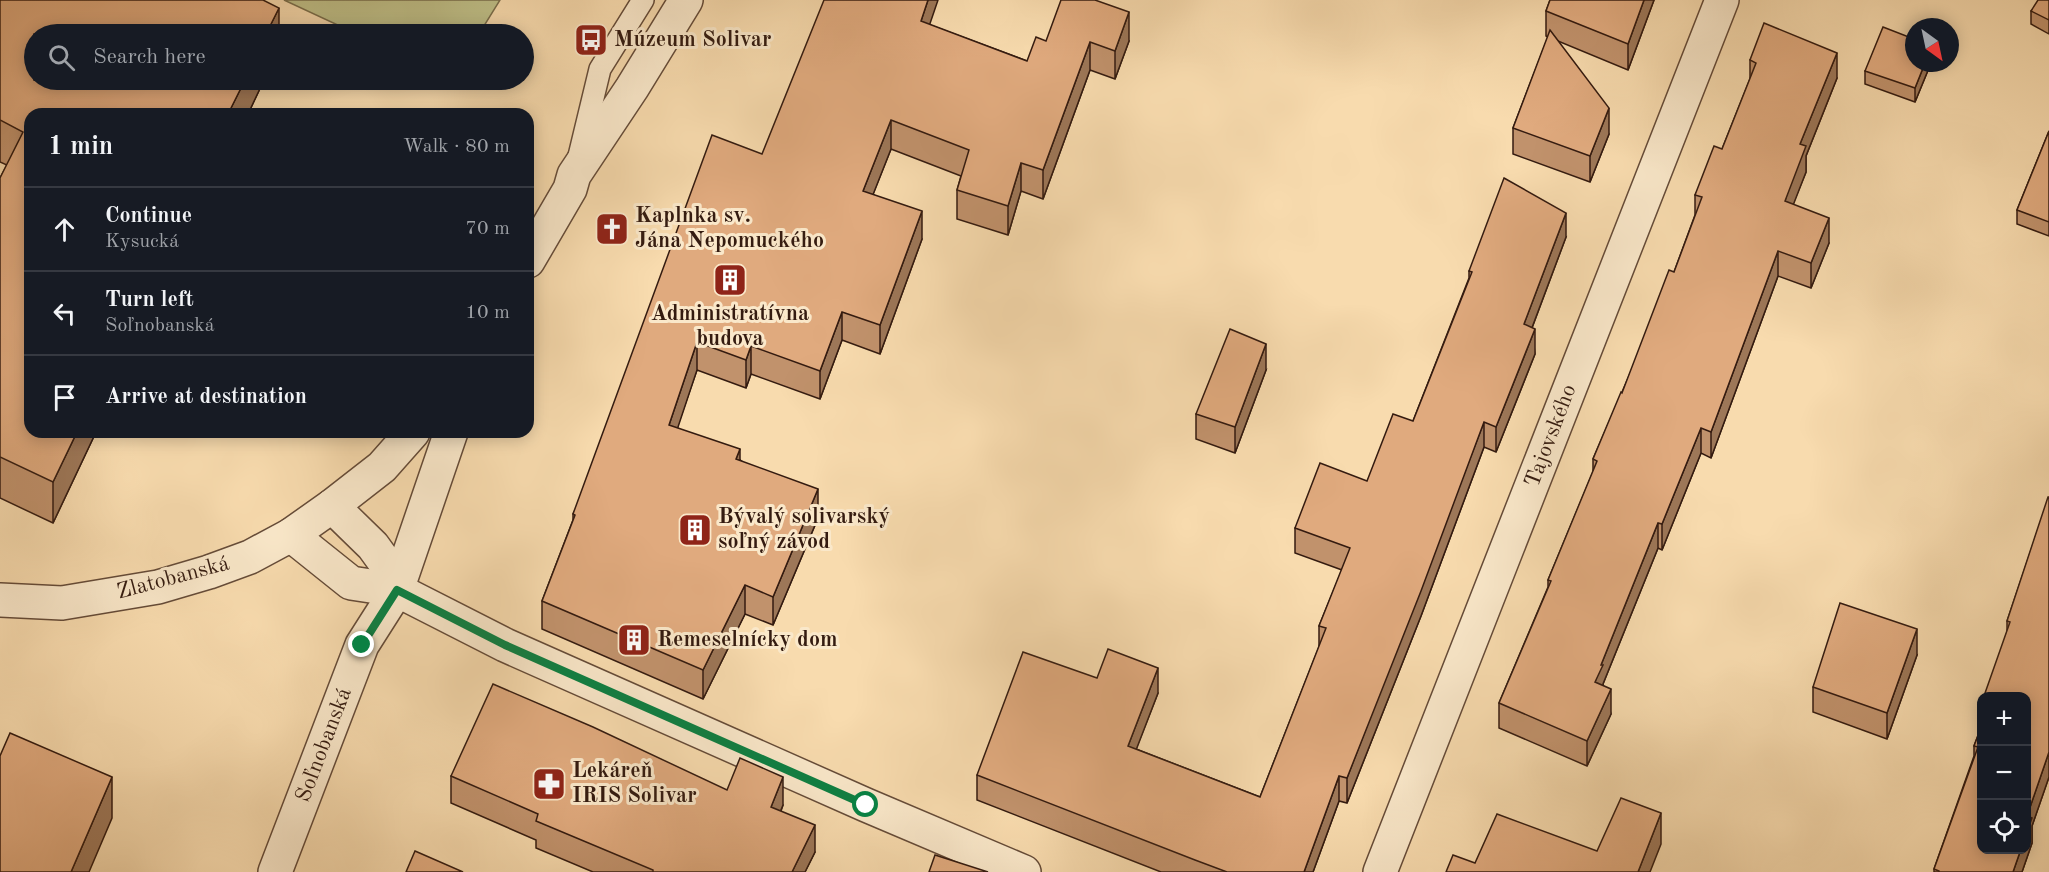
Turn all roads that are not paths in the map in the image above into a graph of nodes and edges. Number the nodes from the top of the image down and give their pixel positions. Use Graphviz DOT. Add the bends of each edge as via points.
graph roads {
  1 [pos="643,0"];
  2 [pos="1722,0"];
  3 [pos="686,1"];
  4 [pos="574,175"];
  5 [pos="534,251"];
  6 [pos="408,438"];
  7 [pos="449,438"];
  8 [pos="332,506"];
  9 [pos="291,535"];
  10 [pos="397,590"];
  11 [pos="0,600"];
  12 [pos="275,872"];
  13 [pos="1024,872"];
  14 [pos="1380,872"];
  1 -- 4 [label="lane" via="600,69"];
  2 -- 14 [label="street, Tajovského"];
  3 -- 4 [label="street"];
  4 -- 5 [label="street" via="570,189"];
  6 -- 8 [label="street, Zlatobanská" via="382,467"];
  7 -- 10 [label="street, Soľnobanská"];
  8 -- 9 [label="street, Zlatobanská"];
  8 -- 10 [label="street" via="373,546"];
  9 -- 10 [label="street" via="351,583"];
  9 -- 11 [label="street, Zlatobanská" via="250,557 158,587 62,603"];
  10 -- 12 [label="street, Soľnobanská" via="362,645"];
  10 -- 13 [label="street" via="516,650"];
}
